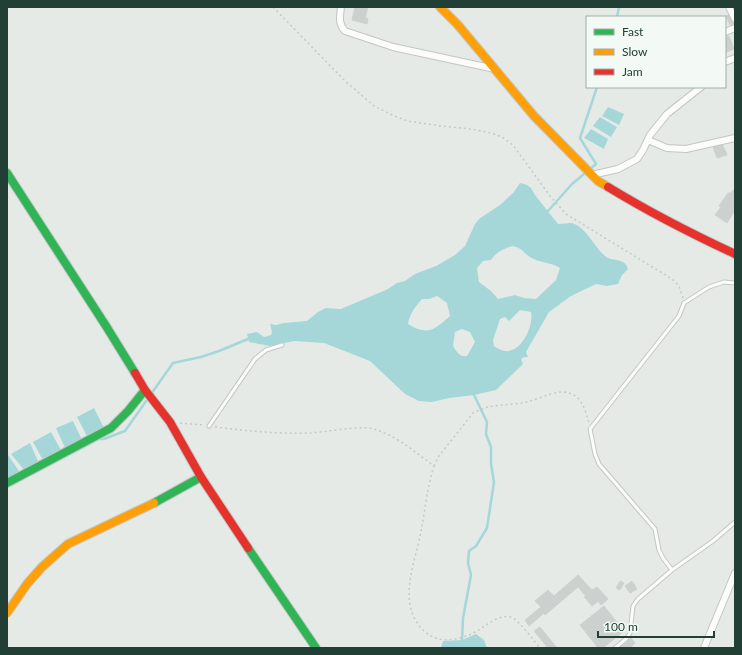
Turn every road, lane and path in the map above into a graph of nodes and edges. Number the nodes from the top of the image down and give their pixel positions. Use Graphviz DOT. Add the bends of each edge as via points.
graph roads {
  1 [pos="272,7"];
  2 [pos="341,7"];
  3 [pos="440,7"];
  4 [pos="729,7"];
  5 [pos="735,19"];
  6 [pos="495,69"];
  7 [pos="700,88"];
  8 [pos="735,138"];
  9 [pos="648,140"];
  10 [pos="7,173"];
  11 [pos="592,175"];
  12 [pos="734,253"];
  13 [pos="735,283"];
  14 [pos="684,303"];
  15 [pos="282,345"];
  16 [pos="145,390"];
  17 [pos="170,422"];
  18 [pos="209,426"];
  19 [pos="590,429"];
  20 [pos="434,466"];
  21 [pos="201,477"];
  22 [pos="7,483"];
  23 [pos="735,522"];
  24 [pos="672,570"];
  25 [pos="735,573"];
  26 [pos="7,613"];
  27 [pos="316,648"];
  28 [pos="540,648"];
  29 [pos="615,648"];
  30 [pos="704,648"];
  1 -- 14 [label="path" via="343,79 374,106 408,121 491,132 502,137 513,145 546,192 566,214 672,279 679,286"];
  2 -- 6 [label="street" via="339,23 345,31 393,47"];
  3 -- 6 [label="street"];
  4 -- 5 [label="street"];
  6 -- 11 [label="street" via="534,116"];
  7 -- 9 [label="street" via="672,109"];
  8 -- 9 [label="street" via="686,149 667,148"];
  9 -- 11 [label="street" via="633,162"];
  10 -- 16 [label="street"];
  11 -- 12 [label="street" via="627,199"];
  13 -- 14 [label="lane" via="717,283"];
  14 -- 19 [label="lane" via="679,316"];
  15 -- 18 [label="lane" via="266,350 255,359"];
  16 -- 17 [label="street"];
  16 -- 22 [label="street" via="111,428"];
  17 -- 18 [label="path"];
  17 -- 21 [label="street"];
  18 -- 20 [label="path" via="270,433 311,433 372,428 402,442"];
  19 -- 20 [label="path" via="581,401 569,392 560,392 527,402 480,408 473,413"];
  19 -- 24 [label="lane" via="599,464 655,529 659,550"];
  20 -- 28 [label="path" via="409,586 409,599 418,624 433,638 444,640 475,632 496,619 512,617"];
  21 -- 26 [label="street" via="56,552 32,576"];
  21 -- 27 [label="street"];
  23 -- 24 [label="lane"];
  24 -- 29 [label="lane" via="638,599 633,606 630,633"];
  25 -- 30 [label="street"];
}
